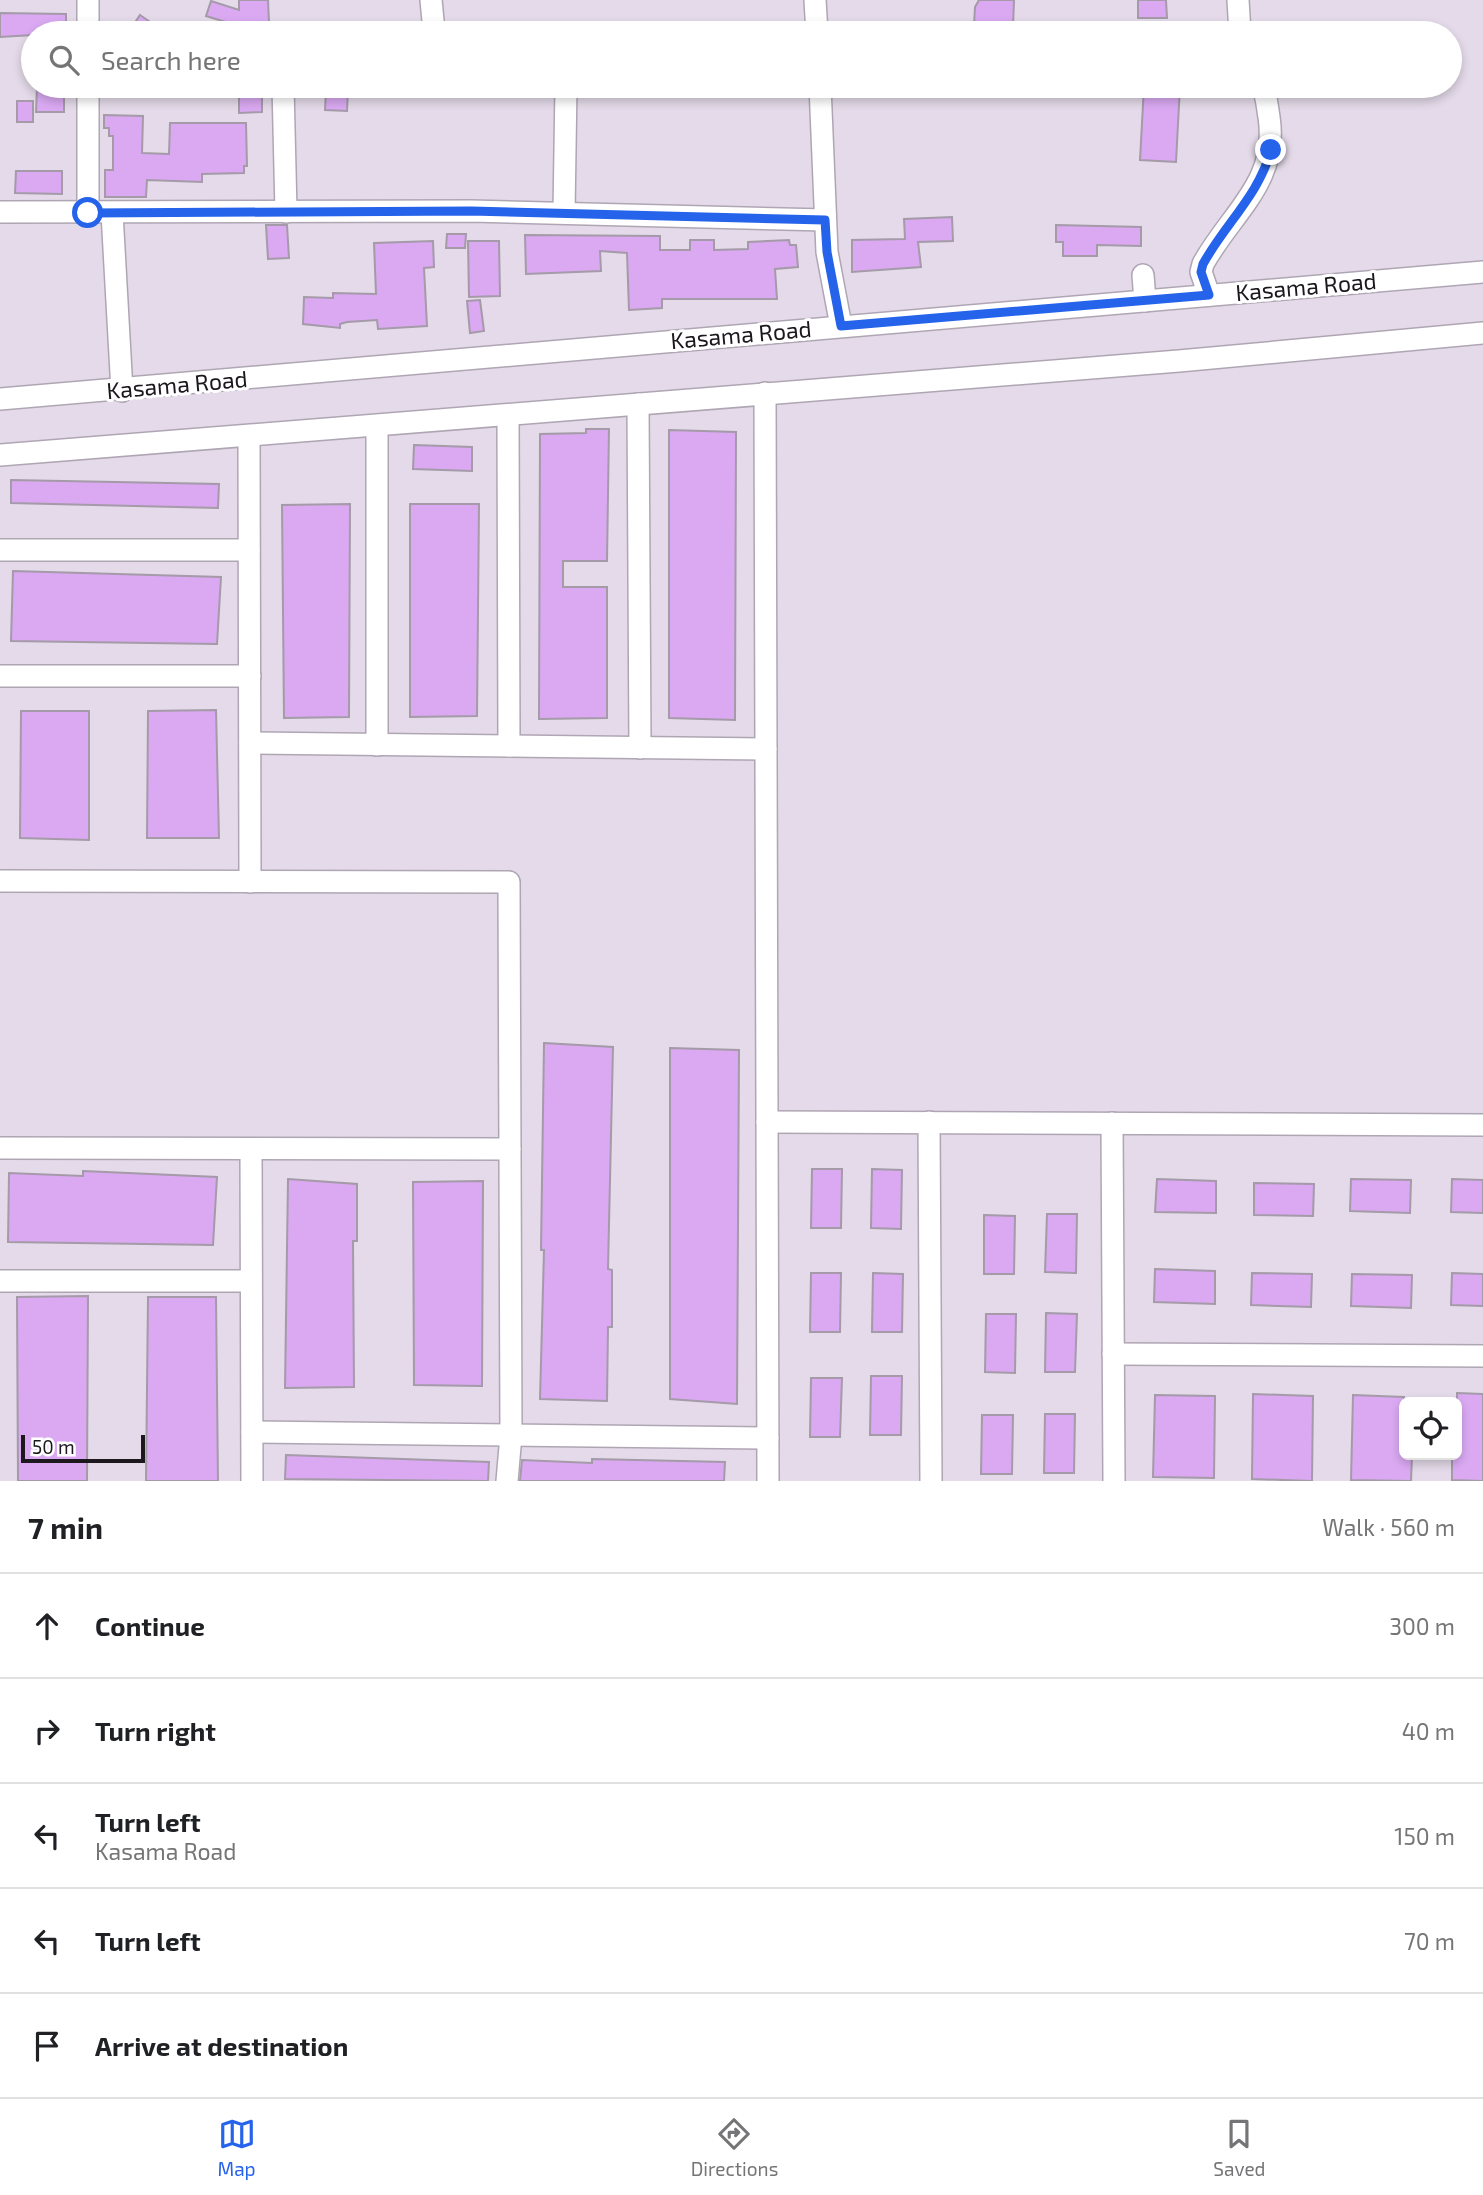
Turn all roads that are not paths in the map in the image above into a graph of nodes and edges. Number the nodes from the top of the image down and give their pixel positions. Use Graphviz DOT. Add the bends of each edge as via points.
graph roads {
  1 [pos="88,0"];
  2 [pos="431,0"];
  3 [pos="815,0"];
  4 [pos="1238,0"];
  5 [pos="88,21"];
  6 [pos="432,21"];
  7 [pos="816,21"];
  8 [pos="1239,21"];
  9 [pos="88,98"];
  10 [pos="284,98"];
  11 [pos="566,98"];
  12 [pos="820,98"];
  13 [pos="1265,98"];
  14 [pos="0,212"];
  15 [pos="286,212"];
  16 [pos="564,212"];
  17 [pos="88,213"];
  18 [pos="113,213"];
  19 [pos="825,220"];
  20 [pos="1483,272"];
  21 [pos="1143,275"];
  22 [pos="1209,295"];
  23 [pos="1145,300"];
  24 [pos="841,326"];
  25 [pos="1483,333"];
  26 [pos="122,391"];
  27 [pos="765,393"];
  28 [pos="0,399"];
  29 [pos="638,404"];
  30 [pos="508,415"];
  31 [pos="376,426"];
  32 [pos="249,436"];
  33 [pos="0,455"];
  34 [pos="0,550"];
  35 [pos="249,550"];
  36 [pos="0,676"];
  37 [pos="250,676"];
  38 [pos="250,743"];
  39 [pos="377,745"];
  40 [pos="509,747"];
  41 [pos="639,748"];
  42 [pos="766,749"];
  43 [pos="0,881"];
  44 [pos="250,882"];
  45 [pos="767,1122"];
  46 [pos="929,1122"];
  47 [pos="1112,1123"];
  48 [pos="1483,1125"];
  49 [pos="0,1148"];
  50 [pos="251,1149"];
  51 [pos="510,1149"];
  52 [pos="0,1280"];
  53 [pos="251,1281"];
  54 [pos="1113,1354"];
  55 [pos="1483,1356"];
  56 [pos="252,1432"];
  57 [pos="511,1435"];
  58 [pos="768,1438"];
  59 [pos="252,1481"];
  60 [pos="507,1481"];
  61 [pos="768,1481"];
  62 [pos="931,1481"];
  63 [pos="1114,1481"];
  1 -- 5 [label="street"];
  2 -- 6 [label="street"];
  3 -- 7 [label="street"];
  4 -- 8 [label="street"];
  9 -- 17 [label="street"];
  10 -- 15 [label="street"];
  11 -- 16 [label="street"];
  12 -- 19 [label="street"];
  13 -- 22 [label="street" via="1271,150 1255,191 1203,264"];
  14 -- 17 [label="street"];
  15 -- 16 [label="street"];
  15 -- 18 [label="street"];
  16 -- 19 [label="street"];
  17 -- 18 [label="street"];
  18 -- 26 [label="street"];
  19 -- 24 [label="street"];
  20 -- 22 [label="street, Kasama Road"];
  21 -- 23 [label="street"];
  22 -- 23 [label="street, Kasama Road"];
  23 -- 24 [label="street, Kasama Road"];
  24 -- 26 [label="street, Kasama Road"];
  25 -- 27 [label="street"];
  26 -- 28 [label="street, Kasama Road"];
  27 -- 29 [label="street"];
  27 -- 42 [label="street"];
  29 -- 30 [label="street"];
  29 -- 41 [label="street"];
  30 -- 31 [label="street"];
  30 -- 40 [label="street"];
  31 -- 32 [label="street"];
  31 -- 39 [label="street"];
  32 -- 33 [label="street"];
  32 -- 35 [label="street"];
  34 -- 35 [label="street"];
  35 -- 37 [label="street"];
  36 -- 37 [label="street"];
  37 -- 38 [label="street"];
  38 -- 39 [label="street"];
  38 -- 44 [label="street"];
  39 -- 40 [label="street"];
  40 -- 41 [label="street"];
  41 -- 42 [label="street"];
  42 -- 45 [label="street"];
  43 -- 44 [label="street"];
  44 -- 51 [label="street" via="509,882"];
  45 -- 46 [label="street"];
  45 -- 58 [label="street"];
  46 -- 47 [label="street"];
  46 -- 62 [label="street"];
  47 -- 48 [label="street"];
  47 -- 54 [label="street"];
  49 -- 50 [label="street"];
  50 -- 51 [label="street"];
  50 -- 53 [label="street"];
  51 -- 57 [label="street"];
  52 -- 53 [label="street"];
  53 -- 56 [label="street"];
  54 -- 55 [label="street"];
  54 -- 63 [label="street"];
  56 -- 57 [label="street"];
  56 -- 59 [label="street"];
  57 -- 58 [label="street"];
  57 -- 60 [label="street"];
  58 -- 61 [label="street"];
}
